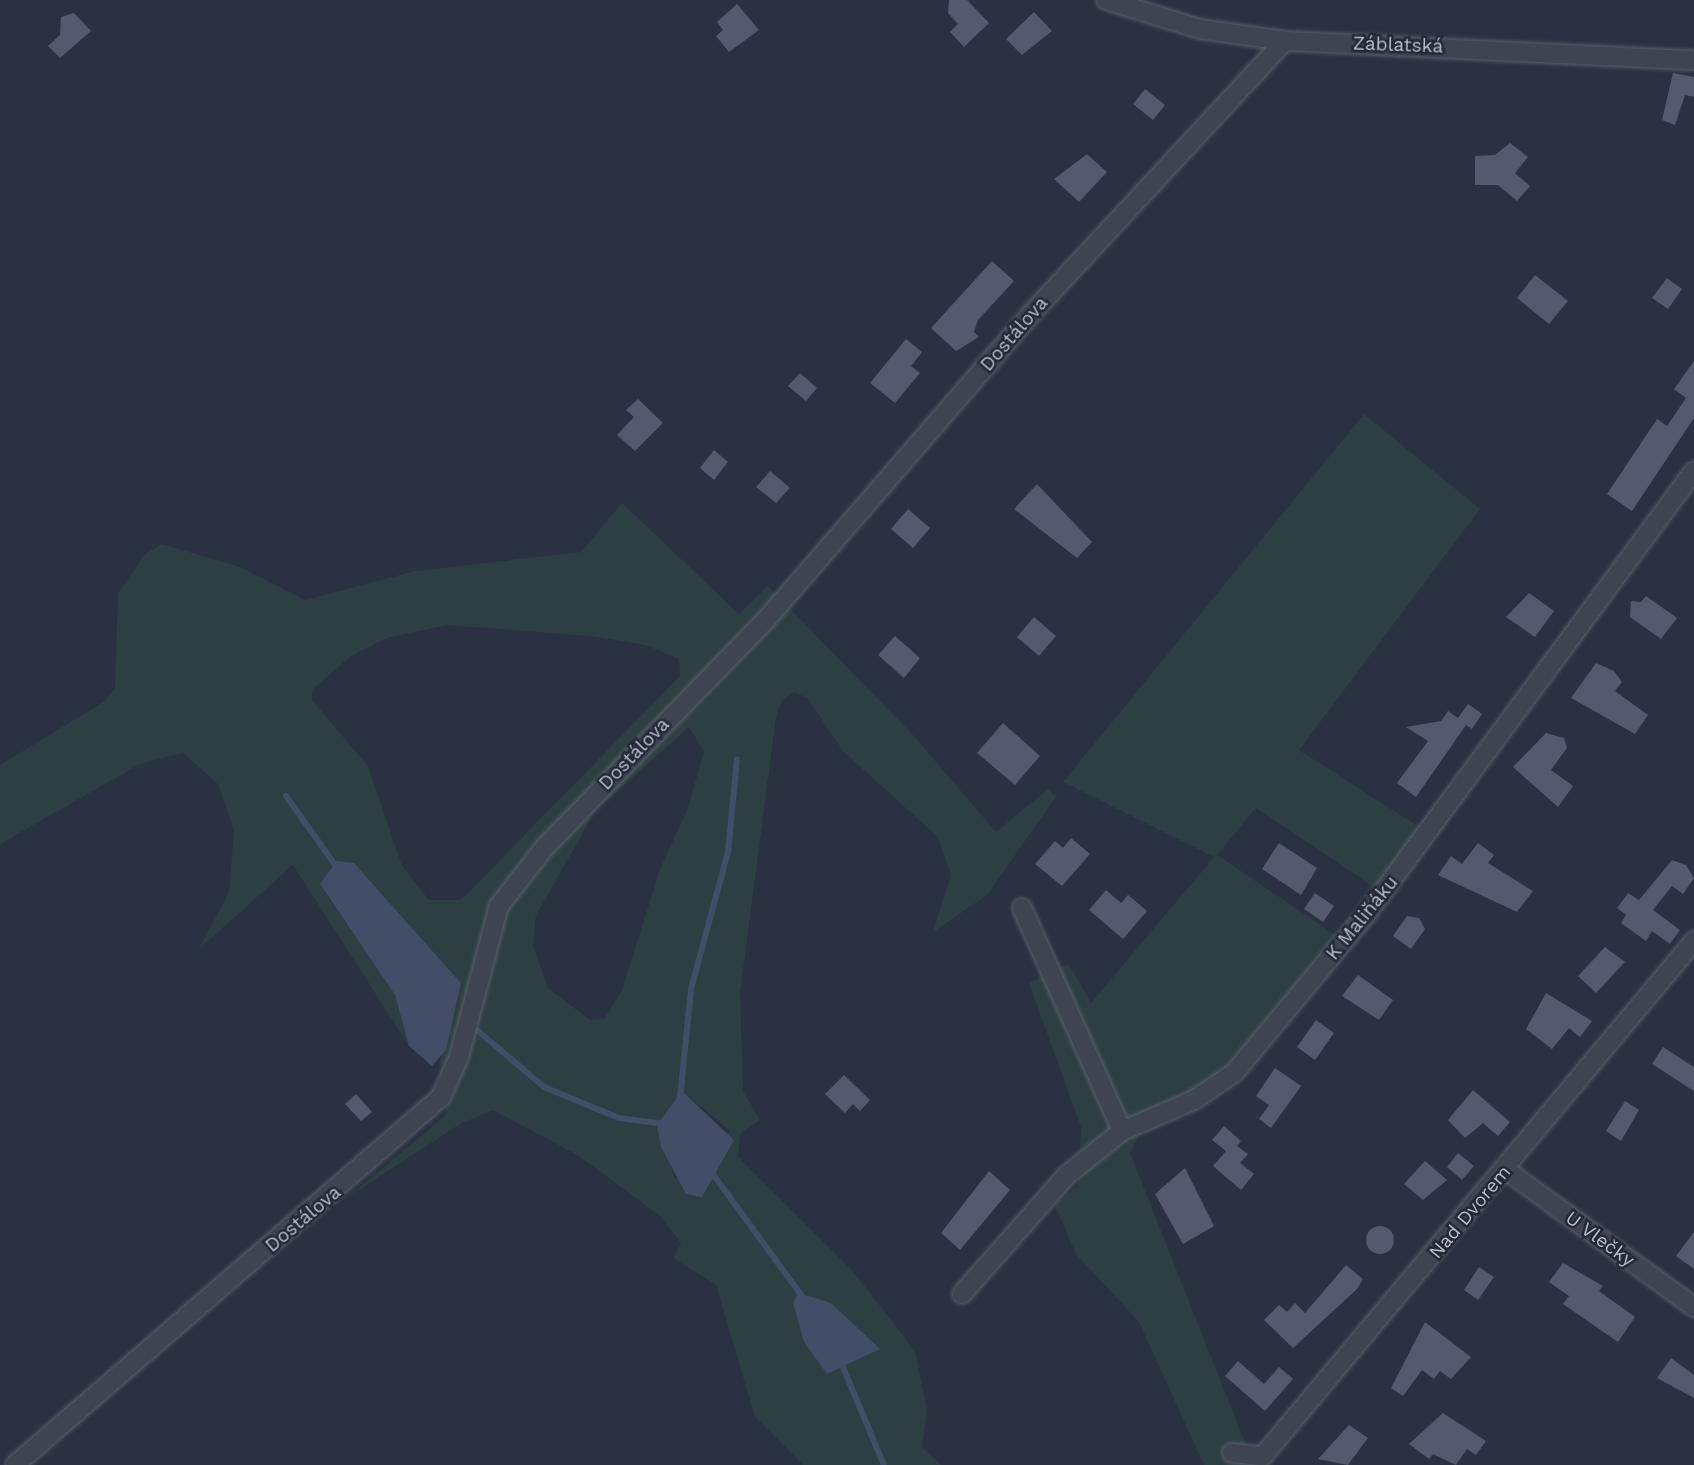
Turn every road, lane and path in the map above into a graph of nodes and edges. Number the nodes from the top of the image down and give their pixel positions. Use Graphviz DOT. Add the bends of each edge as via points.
graph roads {
  1 [pos="1106,0"];
  2 [pos="1285,41"];
  3 [pos="1694,60"];
  4 [pos="1694,471"];
  5 [pos="1022,908"];
  6 [pos="1694,941"];
  7 [pos="1122,1131"];
  8 [pos="1506,1170"];
  9 [pos="962,1294"];
  10 [pos="1694,1307"];
  11 [pos="1232,1453"];
  12 [pos="15,1465"];
  1 -- 2 [label="street, Záblatská" via="1200,29"];
  2 -- 3 [label="street, Záblatská"];
  2 -- 12 [label="street, Dostálova" via="1031,314 765,621 545,847 499,906 459,1057 441,1097"];
  4 -- 7 [label="street, K Maliňáku" via="1365,916 1234,1073 1194,1100"];
  5 -- 7 [label="street"];
  6 -- 8 [label="street, Nad Dvorem"];
  7 -- 9 [label="street, K Maliňáku" via="1067,1175"];
  8 -- 10 [label="street, U Vlečky"];
  8 -- 11 [label="street, Nad Dvorem" via="1263,1456"];
}
